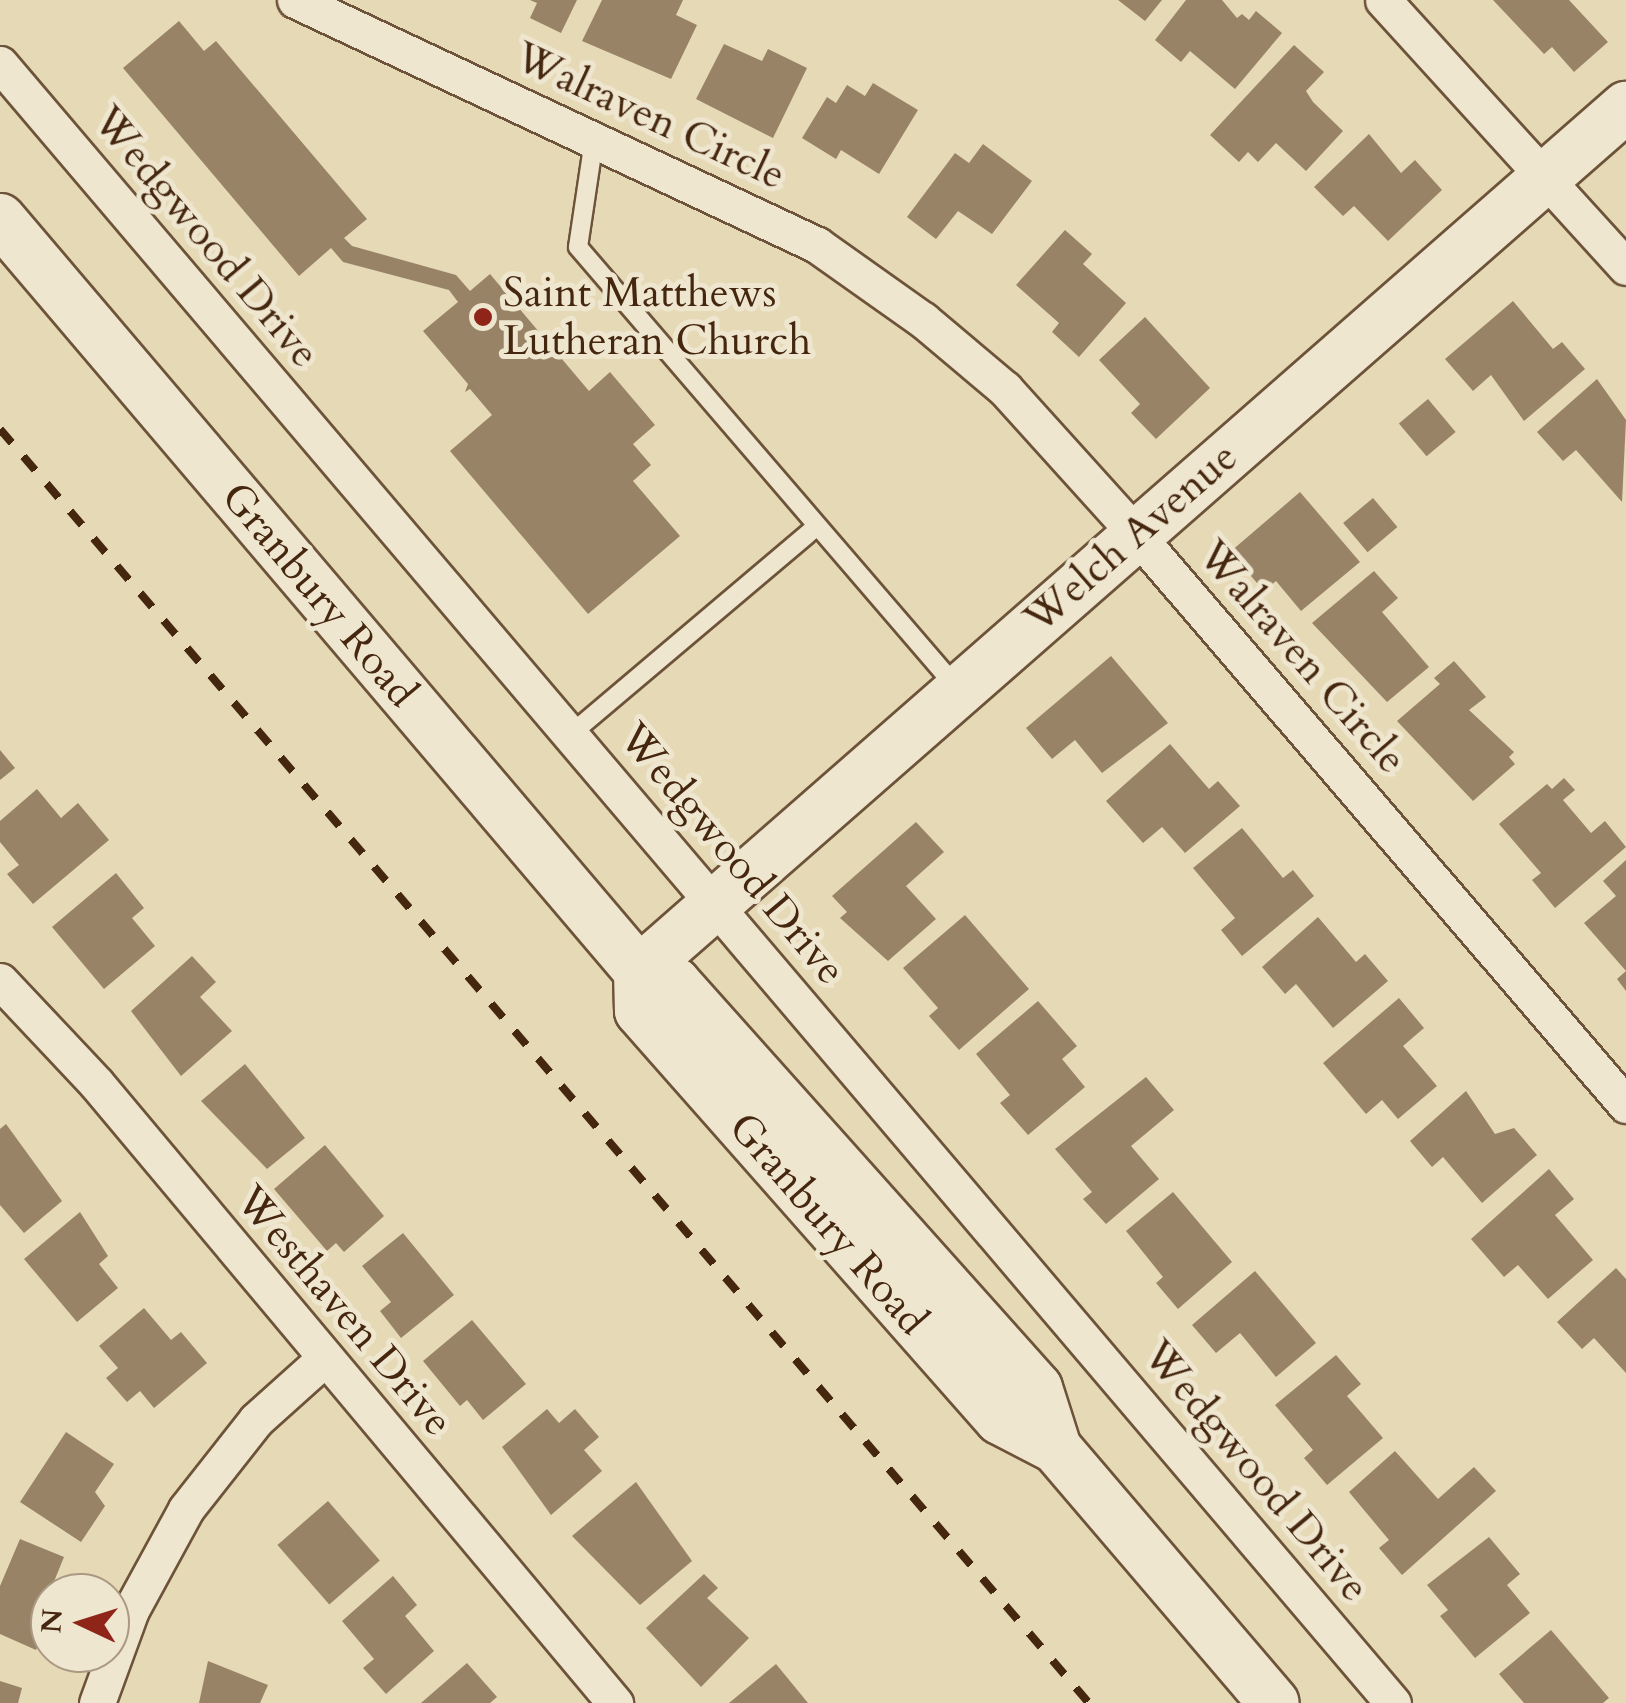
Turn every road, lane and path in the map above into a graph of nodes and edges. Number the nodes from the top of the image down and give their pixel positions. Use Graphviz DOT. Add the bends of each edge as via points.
graph roads {
  1 [pos="295,0"];
  2 [pos="1382,0"];
  3 [pos="0,64"];
  4 [pos="1626,107"];
  5 [pos="594,140"];
  6 [pos="1548,176"];
  7 [pos="0,218"];
  8 [pos="1626,267"];
  9 [pos="817,526"];
  10 [pos="1135,534"];
  11 [pos="957,688"];
  12 [pos="571,734"];
  13 [pos="713,900"];
  14 [pos="639,971"];
  15 [pos="0,980"];
  16 [pos="1626,1105"];
  17 [pos="324,1359"];
  18 [pos="97,1703"];
  19 [pos="615,1703"];
  20 [pos="1274,1703"];
  21 [pos="1393,1703"];
  1 -- 5 [label="street, Walraven Circle"];
  2 -- 6 [label="street"];
  3 -- 12 [label="street, Wedgwood Drive"];
  4 -- 6 [label="main road, Welch Avenue"];
  5 -- 9 [label="lane" via="578,247"];
  5 -- 10 [label="street, Walraven Circle" via="817,244 923,320 1005,389"];
  6 -- 8 [label="street"];
  6 -- 10 [label="main road, Welch Avenue"];
  7 -- 14 [label="main road, Granbury Road"];
  9 -- 11 [label="lane"];
  9 -- 12 [label="lane"];
  10 -- 11 [label="main road, Welch Avenue"];
  10 -- 16 [label="street, Walraven Circle"];
  11 -- 13 [label="main road, Welch Avenue"];
  12 -- 13 [label="street, Wedgwood Drive"];
  13 -- 14 [label="main road, Welch Avenue"];
  13 -- 21 [label="street, Wedgwood Drive"];
  14 -- 20 [label="main road, Granbury Road" via="676,982 1037,1388 1056,1448"];
  15 -- 17 [label="street, Westhaven Drive" via="96,1083"];
  17 -- 18 [label="street" via="256,1420 186,1510 131,1610"];
  17 -- 19 [label="street, Westhaven Drive"];
}
